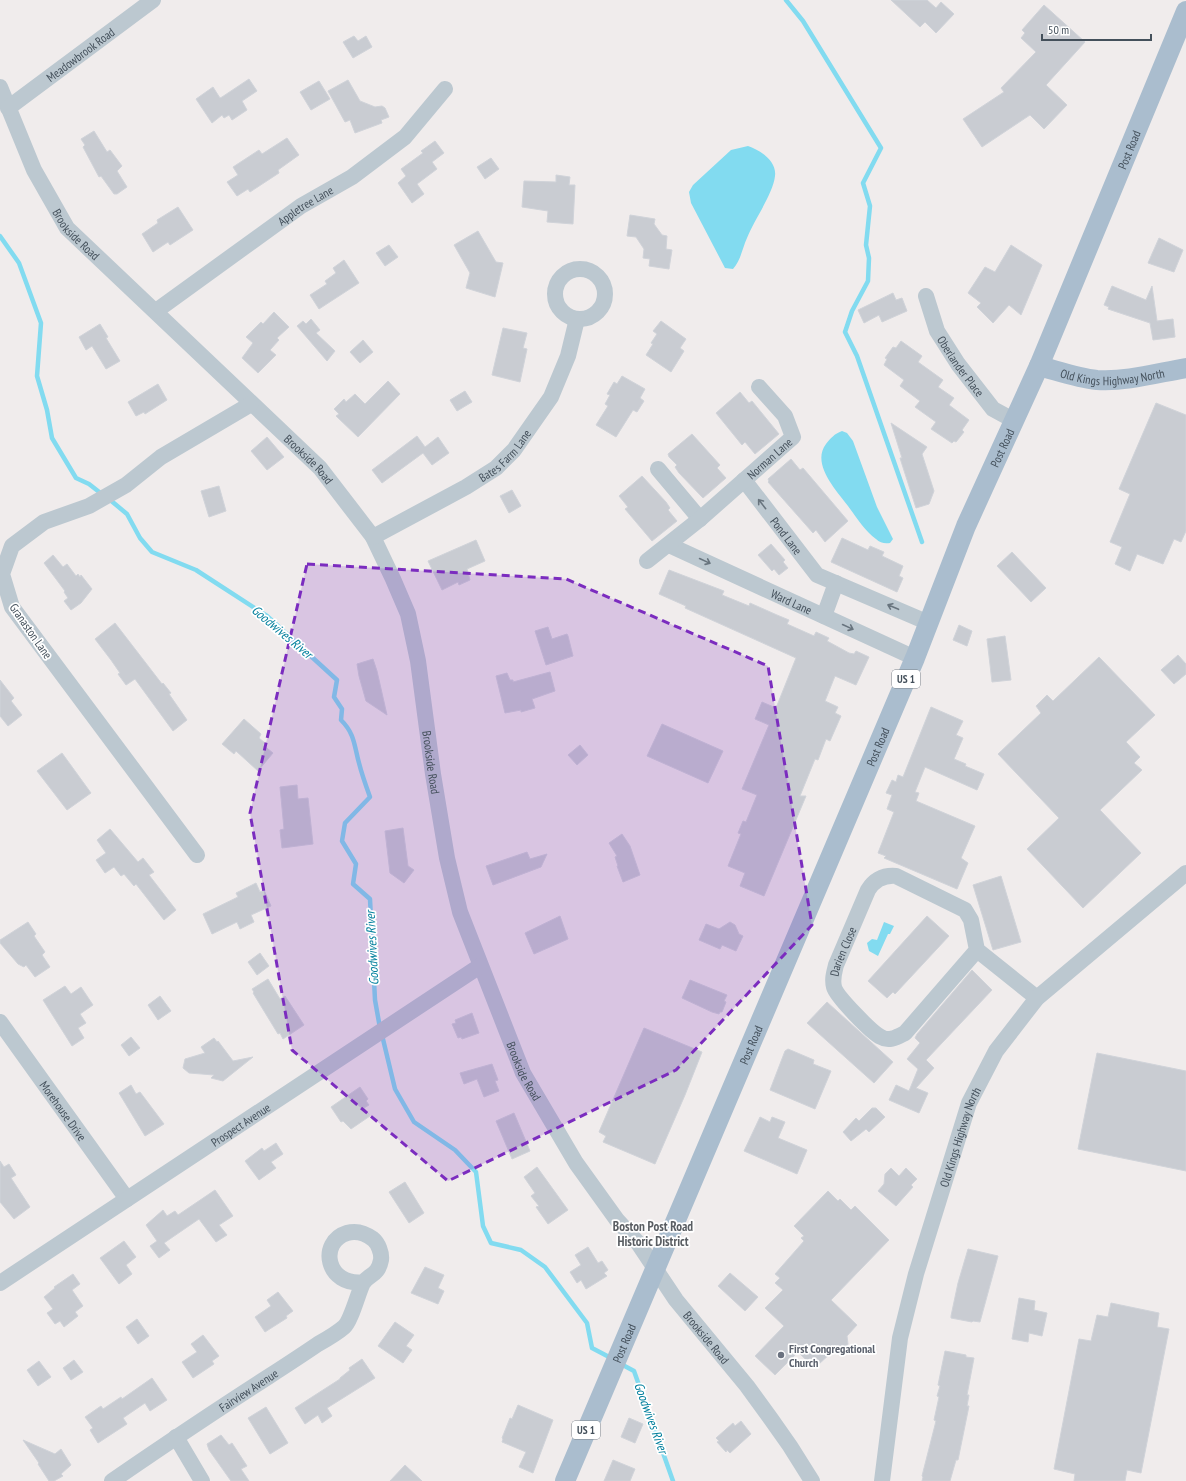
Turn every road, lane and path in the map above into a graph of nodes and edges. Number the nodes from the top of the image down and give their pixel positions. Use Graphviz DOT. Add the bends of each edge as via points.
graph roads {
  1 [pos="153,0"];
  2 [pos="1186,11"];
  3 [pos="0,87"];
  4 [pos="445,89"];
  5 [pos="8,108"];
  6 [pos="926,296"];
  7 [pos="156,311"];
  8 [pos="577,320"];
  9 [pos="1039,366"];
  10 [pos="1186,368"];
  11 [pos="759,387"];
  12 [pos="251,404"];
  13 [pos="1015,421"];
  14 [pos="658,469"];
  15 [pos="744,480"];
  16 [pos="700,519"];
  17 [pos="372,537"];
  18 [pos="669,545"];
  19 [pos="647,561"];
  20 [pos="836,583"];
  21 [pos="824,616"];
  22 [pos="929,623"];
  23 [pos="915,658"];
  24 [pos="197,855"];
  25 [pos="1186,874"];
  26 [pos="977,950"];
  27 [pos="480,966"];
  28 [pos="1037,998"];
  29 [pos="0,1022"];
  30 [pos="127,1199"];
  31 [pos="654,1270"];
  32 [pos="364,1282"];
  33 [pos="0,1283"];
  34 [pos="176,1437"];
  35 [pos="112,1481"];
  36 [pos="202,1481"];
  37 [pos="565,1481"];
  38 [pos="812,1481"];
  39 [pos="882,1481"];
  1 -- 5 [label="street, Meadowbrook Road"];
  2 -- 9 [label="main road, Post Road / US 1"];
  3 -- 5 [label="street, Brookside Road"];
  4 -- 7 [label="street, Appletree Lane" via="405,137 352,177 301,206"];
  5 -- 7 [label="street, Brookside Road" via="34,170 67,228"];
  6 -- 13 [label="street, Oberlander Place" via="937,331 958,364 993,408"];
  7 -- 12 [label="street, Brookside Road"];
  8 -- 17 [label="street, Bates Farm Lane" via="568,356 551,397 514,450 496,468"];
  9 -- 10 [label="main road, Old Kings Highway North" via="1098,380"];
  9 -- 13 [label="main road, Post Road / US 1"];
  11 -- 15 [label="street, Norman Lane" via="786,416 793,436"];
  12 -- 17 [label="street, Brookside Road" via="320,468"];
  12 -- 24 [label="street, Granaston Lane" via="161,457 126,485 89,506 44,522 12,546 2,574 12,607"];
  13 -- 22 [label="main road, Post Road / US 1" via="966,526"];
  14 -- 16 [label="street"];
  15 -- 16 [label="street, Norman Lane"];
  20 -- 15 [label="street, Pond Lane, one-way" via="818,575"];
  16 -- 18 [label="street, Norman Lane"];
  17 -- 27 [label="street, Brookside Road" via="408,614 418,661 448,862 460,912"];
  18 -- 19 [label="street, Norman Lane"];
  18 -- 21 [label="street, Ward Lane, one-way"];
  20 -- 21 [label="street"];
  22 -- 20 [label="street, Pond Lane, one-way"];
  21 -- 23 [label="street, Ward Lane, one-way"];
  22 -- 23 [label="main road, Post Road / US 1"];
  23 -- 31 [label="main road, Post Road / US 1"];
  25 -- 28 [label="street, Old Kings Highway North"];
  26 -- 26 [label="street, Darien Close" via="973,925 965,910 896,876 887,876 872,883 868,890 836,965 833,976 834,988 842,1000 881,1038 892,1039 905,1033"];
  26 -- 28 [label="street"];
  27 -- 30 [label="street, Prospect Avenue"];
  27 -- 31 [label="street, Brookside Road" via="523,1073 576,1163 617,1220 638,1243"];
  28 -- 39 [label="street, Old Kings Highway North" via="996,1051 970,1103 947,1172 916,1274 900,1338"];
  29 -- 30 [label="street, Morehouse Drive"];
  30 -- 33 [label="street, Prospect Avenue"];
  31 -- 37 [label="main road, Post Road / US 1"];
  31 -- 38 [label="street, Brookside Road" via="747,1386"];
  32 -- 34 [label="street, Fairview Avenue" via="345,1326"];
  34 -- 35 [label="street, Fairview Avenue"];
  34 -- 36 [label="street"];
}
